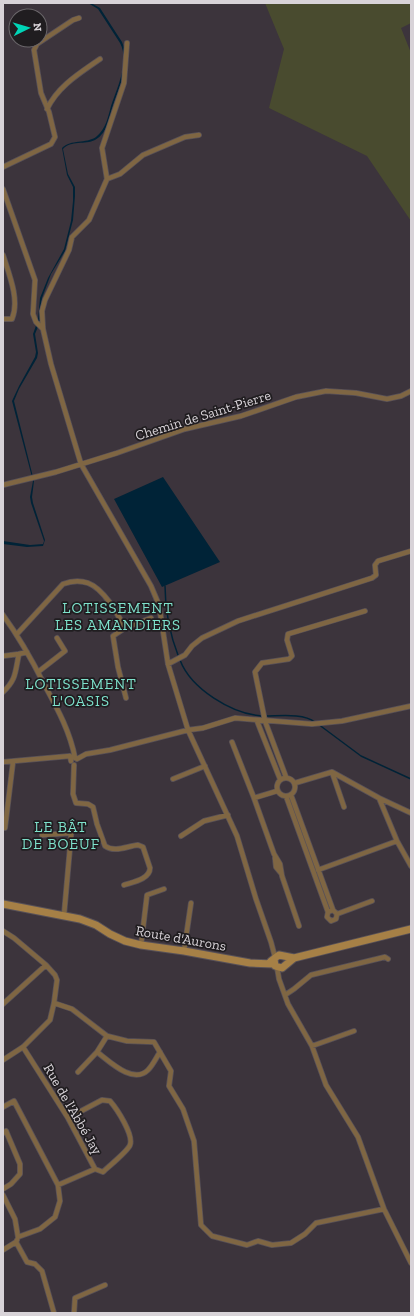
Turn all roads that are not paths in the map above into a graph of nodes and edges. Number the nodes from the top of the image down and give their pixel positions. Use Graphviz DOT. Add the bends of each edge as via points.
graph roads {
  1 [pos="79,18"];
  2 [pos="127,43"];
  3 [pos="100,59"];
  4 [pos="47,109"];
  5 [pos="198,136"];
  6 [pos="3,167"];
  7 [pos="107,179"];
  8 [pos="3,189"];
  9 [pos="4,199"];
  10 [pos="3,255"];
  11 [pos="3,319"];
  12 [pos="42,328"];
  13 [pos="411,391"];
  14 [pos="80,464"];
  15 [pos="3,485"];
  16 [pos="411,551"];
  17 [pos="365,611"];
  18 [pos="3,615"];
  19 [pos="151,618"];
  20 [pos="125,628"];
  21 [pos="16,634"];
  22 [pos="57,638"];
  23 [pos="27,652"];
  24 [pos="19,654"];
  25 [pos="3,656"];
  26 [pos="168,664"];
  27 [pos="38,672"];
  28 [pos="3,692"];
  29 [pos="126,698"];
  30 [pos="411,706"];
  31 [pos="257,721"];
  32 [pos="265,721"];
  33 [pos="188,730"];
  34 [pos="232,742"];
  35 [pos="74,761"];
  36 [pos="3,762"];
  37 [pos="14,762"];
  38 [pos="205,766"];
  39 [pos="332,772"];
  40 [pos="286,777"];
  41 [pos="173,779"];
  42 [pos="280,779"];
  43 [pos="295,783"];
  44 [pos="277,790"];
  45 [pos="291,795"];
  46 [pos="286,796"];
  47 [pos="254,798"];
  48 [pos="379,798"];
  49 [pos="344,807"];
  50 [pos="411,813"];
  51 [pos="228,815"];
  52 [pos="72,825"];
  53 [pos="5,828"];
  54 [pos="71,833"];
  55 [pos="42,835"];
  56 [pos="181,836"];
  57 [pos="397,840"];
  58 [pos="411,866"];
  59 [pos="318,870"];
  60 [pos="124,885"];
  61 [pos="164,889"];
  62 [pos="372,901"];
  63 [pos="191,903"];
  64 [pos="3,904"];
  65 [pos="328,912"];
  66 [pos="335,912"];
  67 [pos="64,915"];
  68 [pos="299,926"];
  69 [pos="411,929"];
  70 [pos="3,931"];
  71 [pos="142,945"];
  72 [pos="184,951"];
  73 [pos="388,959"];
  74 [pos="279,961"];
  75 [pos="46,965"];
  76 [pos="285,995"];
  77 [pos="54,1002"];
  78 [pos="3,1004"];
  79 [pos="354,1031"];
  80 [pos="107,1036"];
  81 [pos="312,1046"];
  82 [pos="23,1047"];
  83 [pos="96,1052"];
  84 [pos="160,1052"];
  85 [pos="3,1060"];
  86 [pos="78,1072"];
  87 [pos="3,1107"];
  88 [pos="68,1118"];
  89 [pos="5,1132"];
  90 [pos="96,1169"];
  91 [pos="58,1185"];
  92 [pos="3,1189"];
  93 [pos="3,1195"];
  94 [pos="384,1209"];
  95 [pos="18,1237"];
  96 [pos="16,1242"];
  97 [pos="3,1250"];
  98 [pos="411,1263"];
  99 [pos="105,1285"];
  100 [pos="54,1313"];
  101 [pos="74,1313"];
  1 -- 4 [label="street" via="37,44 34,50 40,93"];
  2 -- 7 [label="street" via="124,83 102,148"];
  3 -- 4 [label="street" via="63,86"];
  4 -- 6 [label="street" via="55,137 51,144"];
  5 -- 7 [label="street" via="185,137 143,156 120,174"];
  7 -- 12 [label="street" via="89,220 72,237 69,250 44,300"];
  8 -- 9 [label="street"];
  9 -- 12 [label="street" via="17,227 35,280 33,314"];
  10 -- 11 [label="street" via="14,291 15,312 12,319"];
  12 -- 14 [label="street"];
  13 -- 14 [label="street, Chemin de Saint-Pierre" via="387,399 326,391 296,397 241,416 185,429"];
  14 -- 15 [label="street, Chemin de Saint-Pierre"];
  14 -- 26 [label="street" via="159,605"];
  16 -- 26 [label="street" via="378,561 375,565 376,575 372,578 226,626 202,638 185,655"];
  17 -- 32 [label="street" via="288,634 287,640 292,656 289,659 262,663 255,672"];
  18 -- 21 [label="street"];
  19 -- 20 [label="street"];
  20 -- 21 [label="street" via="102,593 88,583 74,581 63,584"];
  20 -- 29 [label="street" via="113,636"];
  21 -- 23 [label="street"];
  22 -- 27 [label="street" via="65,651"];
  23 -- 24 [label="street"];
  23 -- 27 [label="street"];
  24 -- 25 [label="street"];
  24 -- 28 [label="street" via="14,679"];
  26 -- 33 [label="street"];
  27 -- 35 [label="street" via="63,719 72,744"];
  30 -- 32 [label="street" via="342,721 312,724"];
  31 -- 32 [label="street"];
  31 -- 33 [label="street" via="235,718"];
  31 -- 42 [label="street"];
  32 -- 40 [label="street"];
  33 -- 35 [label="street" via="86,754"];
  33 -- 38 [label="street"];
  34 -- 47 [label="street"];
  35 -- 37 [label="street" via="70,756"];
  35 -- 60 [label="street" via="72,794 76,803 93,807 105,846 115,850 138,845 143,847 150,871 146,876"];
  36 -- 37 [label="street"];
  37 -- 53 [label="street"];
  38 -- 41 [label="street"];
  38 -- 51 [label="street"];
  39 -- 43 [label="street"];
  39 -- 48 [label="street"];
  39 -- 49 [label="street"];
  40 -- 42 [label="street"];
  40 -- 43 [label="street"];
  42 -- 44 [label="street" via="276,786"];
  43 -- 45 [label="street"];
  44 -- 46 [label="street" via="279,794"];
  44 -- 47 [label="street"];
  45 -- 46 [label="street"];
  45 -- 59 [label="street"];
  46 -- 65 [label="street"];
  47 -- 68 [label="street" via="280,864"];
  48 -- 50 [label="street"];
  48 -- 57 [label="street"];
  51 -- 56 [label="street" via="204,821"];
  51 -- 74 [label="street"];
  52 -- 54 [label="street"];
  54 -- 55 [label="street"];
  54 -- 67 [label="street"];
  57 -- 58 [label="street"];
  57 -- 59 [label="street"];
  59 -- 66 [label="street"];
  61 -- 71 [label="street" via="147,895"];
  62 -- 66 [label="street"];
  63 -- 72 [label="street"];
  64 -- 67 [label="street, Route d'Aurons"];
  65 -- 66 [label="street"];
  65 -- 66 [label="street" via="327,917 331,921 336,919"];
  67 -- 71 [label="street, Route d'Aurons" via="90,923 125,941"];
  69 -- 74 [label="street, Route d'Aurons"];
  70 -- 75 [label="street"];
  71 -- 72 [label="street, Route d'Aurons"];
  72 -- 74 [label="street, Route d'Aurons" via="250,963"];
  73 -- 76 [label="street" via="385,957 311,975"];
  74 -- 76 [label="street" via="279,979"];
  75 -- 77 [label="street" via="57,980"];
  75 -- 78 [label="street"];
  76 -- 81 [label="street"];
  77 -- 80 [label="street" via="72,1009"];
  77 -- 82 [label="street" via="50,1020"];
  79 -- 81 [label="street"];
  80 -- 83 [label="street"];
  80 -- 84 [label="street" via="127,1041 154,1042"];
  81 -- 94 [label="street" via="326,1085 358,1137"];
  82 -- 85 [label="street"];
  82 -- 88 [label="street, Rue de l'Abbé Jay"];
  83 -- 84 [label="street" via="132,1075 139,1075 147,1070"];
  83 -- 86 [label="street"];
  84 -- 94 [label="street" via="171,1071 169,1086 183,1109 194,1141 201,1225 212,1236 247,1245 258,1242 272,1245 291,1243 316,1223"];
  87 -- 91 [label="street" via="14,1101"];
  88 -- 90 [label="street, Rue de l'Abbé Jay"];
  88 -- 90 [label="street" via="102,1100 110,1100 117,1109 131,1137 130,1146 103,1172"];
  89 -- 92 [label="street" via="20,1164 20,1174 12,1184"];
  90 -- 91 [label="street, Rue de l'Abbé Jay"];
  91 -- 95 [label="street" via="60,1201 55,1217 40,1229"];
  93 -- 95 [label="street" via="15,1219"];
  94 -- 98 [label="street"];
  95 -- 96 [label="street"];
  96 -- 97 [label="street"];
  96 -- 100 [label="street" via="26,1262 35,1264 42,1271"];
  99 -- 101 [label="street" via="76,1298"];
}
